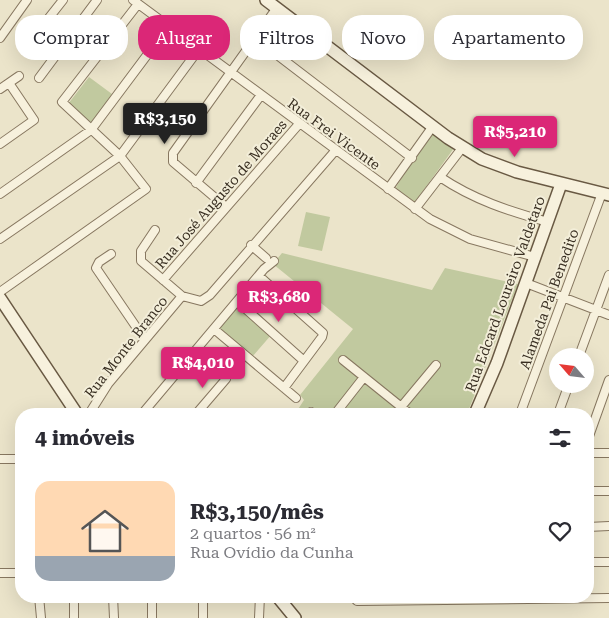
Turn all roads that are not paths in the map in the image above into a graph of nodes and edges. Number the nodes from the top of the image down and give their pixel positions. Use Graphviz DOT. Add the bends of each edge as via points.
graph roads {
  1 [pos="27,0"];
  2 [pos="63,0"];
  3 [pos="97,0"];
  4 [pos="266,0"];
  5 [pos="136,2"];
  6 [pos="276,9"];
  7 [pos="51,15"];
  8 [pos="153,15"];
  9 [pos="272,15"];
  10 [pos="0,38"];
  11 [pos="144,60"];
  12 [pos="191,60"];
  13 [pos="214,60"];
  14 [pos="240,60"];
  15 [pos="284,60"];
  16 [pos="231,73"];
  17 [pos="19,76"];
  18 [pos="39,78"];
  19 [pos="9,83"];
  20 [pos="0,89"];
  21 [pos="261,95"];
  22 [pos="299,124"];
  23 [pos="434,126"];
  24 [pos="92,130"];
  25 [pos="0,144"];
  26 [pos="462,148"];
  27 [pos="335,151"];
  28 [pos="120,156"];
  29 [pos="412,158"];
  30 [pos="440,177"];
  31 [pos="196,183"];
  32 [pos="561,184"];
  33 [pos="388,189"];
  34 [pos="0,194"];
  35 [pos="605,194"];
  36 [pos="226,207"];
  37 [pos="415,209"];
  38 [pos="548,222"];
  39 [pos="155,230"];
  40 [pos="0,239"];
  41 [pos="252,245"];
  42 [pos="111,254"];
  43 [pos="535,257"];
  44 [pos="609,275"];
  45 [pos="259,276"];
  46 [pos="163,280"];
  47 [pos="526,283"];
  48 [pos="0,292"];
  49 [pos="182,296"];
  50 [pos="0,298"];
  51 [pos="563,298"];
  52 [pos="238,302"];
  53 [pos="596,310"];
  54 [pos="609,315"];
  55 [pos="214,329"];
  56 [pos="145,340"];
  57 [pos="582,348"];
  58 [pos="342,360"];
  59 [pos="304,361"];
  60 [pos="436,365"];
  61 [pos="364,377"];
  62 [pos="226,379"];
  63 [pos="609,380"];
  64 [pos="284,388"];
  65 [pos="566,393"];
  66 [pos="296,398"];
  67 [pos="401,407"];
  68 [pos="73,408"];
  69 [pos="93,408"];
  70 [pos="147,408"];
  71 [pos="201,408"];
  72 [pos="339,408"];
  73 [pos="478,408"];
  74 [pos="522,408"];
  75 [pos="560,408"];
  76 [pos="594,422"];
  77 [pos="594,453"];
  78 [pos="609,453"];
  79 [pos="0,459"];
  80 [pos="15,459"];
  81 [pos="594,491"];
  82 [pos="609,491"];
  83 [pos="609,526"];
  84 [pos="594,527"];
  85 [pos="594,562"];
  86 [pos="609,562"];
  87 [pos="0,573"];
  88 [pos="15,573"];
  89 [pos="594,598"];
  90 [pos="609,598"];
  91 [pos="40,603"];
  92 [pos="74,603"];
  93 [pos="113,603"];
  94 [pos="152,603"];
  95 [pos="203,603"];
  96 [pos="260,603"];
  97 [pos="283,603"];
  98 [pos="41,618"];
  99 [pos="74,618"];
  100 [pos="114,618"];
  101 [pos="152,618"];
  102 [pos="203,618"];
  103 [pos="259,618"];
  104 [pos="295,618"];
  1 -- 10 [label="street"];
  2 -- 7 [label="street"];
  3 -- 18 [label="street"];
  4 -- 6 [label="street"];
  5 -- 8 [label="street, Rua Frei Vicente"];
  5 -- 24 [label="street" via="62,102"];
  6 -- 9 [label="street"];
  6 -- 23 [label="street"];
  11 -- 24 [label="street"];
  12 -- 28 [label="street"];
  13 -- 16 [label="street, Rua Frei Vicente"];
  14 -- 16 [label="street"];
  15 -- 29 [label="street"];
  16 -- 21 [label="street, Rua Frei Vicente"];
  16 -- 31 [label="street" via="173,153 173,162"];
  17 -- 19 [label="street"];
  19 -- 20 [label="street"];
  19 -- 25 [label="street" via="34,120"];
  21 -- 22 [label="street, Rua Frei Vicente"];
  21 -- 31 [label="street"];
  22 -- 27 [label="street, Rua Frei Vicente"];
  22 -- 36 [label="street, Rua José Augusto de Moraes"];
  23 -- 26 [label="street"];
  23 -- 29 [label="street"];
  24 -- 28 [label="street"];
  24 -- 34 [label="street"];
  26 -- 30 [label="street"];
  26 -- 32 [label="street" via="498,166"];
  27 -- 33 [label="street, Rua Frei Vicente"];
  27 -- 41 [label="street"];
  28 -- 40 [label="street"];
  28 -- 48 [label="street" via="146,189"];
  29 -- 33 [label="street"];
  30 -- 37 [label="street"];
  30 -- 38 [label="street" via="488,204"];
  31 -- 36 [label="street"];
  32 -- 35 [label="street"];
  32 -- 38 [label="street, Rua Edcard Loureiro Valdetaro"];
  33 -- 37 [label="street, Rua Frei Vicente"];
  35 -- 51 [label="street, Alameda Pai Benedito"];
  36 -- 46 [label="street, Rua José Augusto de Moraes"];
  37 -- 43 [label="street, Rua Frei Vicente" via="470,239"];
  38 -- 43 [label="street, Rua Edcard Loureiro Valdetaro"];
  39 -- 46 [label="street" via="144,246 140,261"];
  41 -- 45 [label="street" via="270,260"];
  41 -- 49 [label="street" via="206,298 196,301"];
  42 -- 56 [label="street" via="98,262 96,268"];
  43 -- 47 [label="street, Rua Edcard Loureiro Valdetaro"];
  44 -- 53 [label="street"];
  45 -- 52 [label="street"];
  45 -- 59 [label="street" via="323,333"];
  46 -- 49 [label="street"];
  47 -- 51 [label="street"];
  47 -- 73 [label="street, Rua Edcard Loureiro Valdetaro"];
  49 -- 56 [label="street, Rua Monte Branco"];
  50 -- 68 [label="street"];
  51 -- 53 [label="street"];
  51 -- 74 [label="street, Alameda Pai Benedito"];
  52 -- 55 [label="street"];
  52 -- 59 [label="street"];
  53 -- 54 [label="street"];
  53 -- 57 [label="street"];
  55 -- 64 [label="street"];
  55 -- 70 [label="street"];
  56 -- 69 [label="street, Rua Monte Branco" via="108,384"];
  58 -- 61 [label="street"];
  59 -- 64 [label="street"];
  60 -- 67 [label="street"];
  61 -- 67 [label="street"];
  61 -- 72 [label="street"];
  62 -- 71 [label="street"];
  63 -- 76 [label="street"];
  64 -- 66 [label="street"];
  65 -- 75 [label="street"];
  77 -- 78 [label="street"];
  79 -- 80 [label="street"];
  81 -- 82 [label="street"];
  83 -- 84 [label="street"];
  85 -- 86 [label="street"];
  87 -- 88 [label="street"];
  89 -- 90 [label="street"];
  91 -- 98 [label="street"];
  92 -- 99 [label="street"];
  93 -- 100 [label="street"];
  94 -- 101 [label="street"];
  95 -- 102 [label="street"];
  96 -- 103 [label="street"];
  97 -- 104 [label="street"];
}
